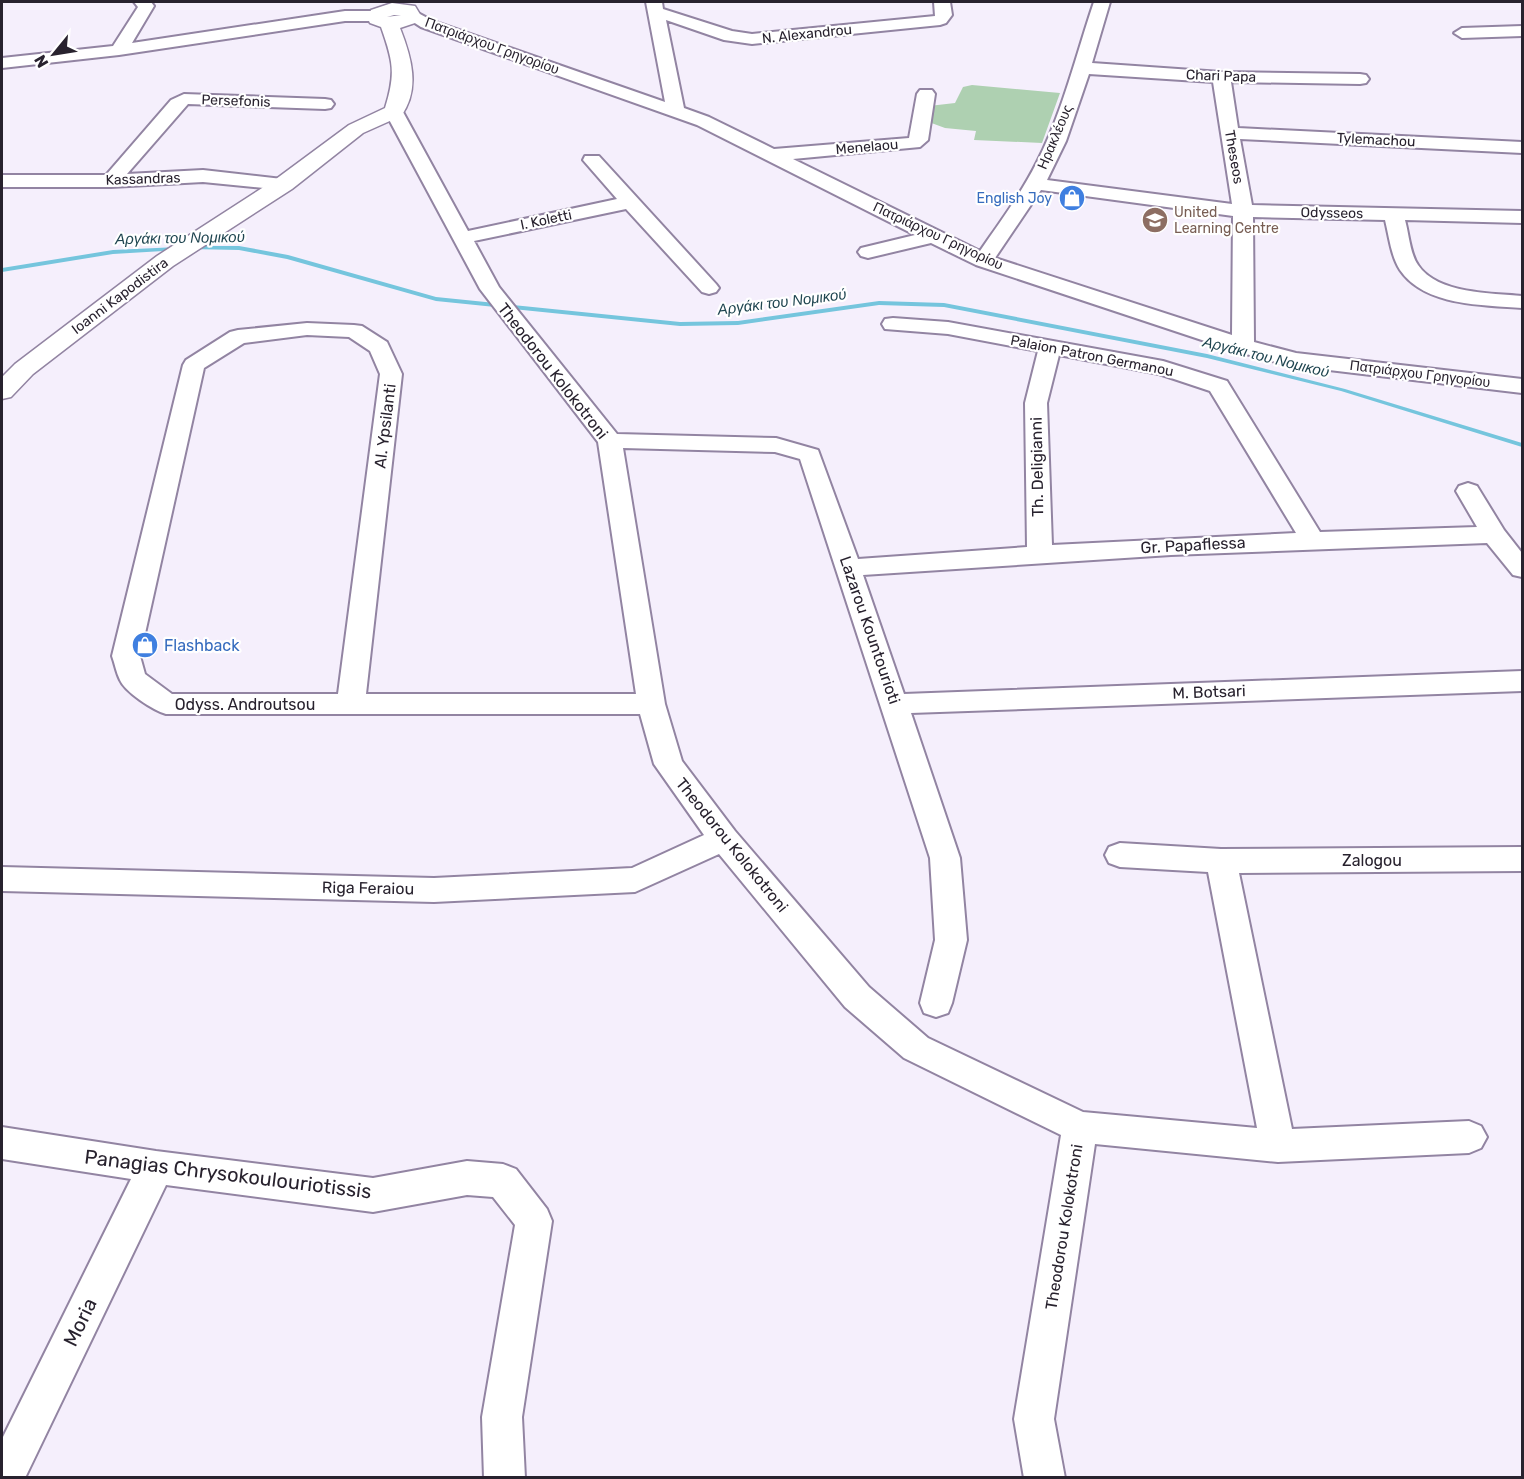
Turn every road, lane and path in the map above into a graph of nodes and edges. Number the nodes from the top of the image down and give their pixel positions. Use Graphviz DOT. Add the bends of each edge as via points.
graph roads {
  1 [pos="142,2"];
  2 [pos="942,2"];
  3 [pos="1102,2"];
  4 [pos="656,7"];
  5 [pos="388,12"];
  6 [pos="1522,31"];
  7 [pos="1462,33"];
  8 [pos="118,50"];
  9 [pos="2,63"];
  10 [pos="1083,68"];
  11 [pos="1221,77"];
  12 [pos="1360,79"];
  13 [pos="926,94"];
  14 [pos="325,104"];
  15 [pos="394,112"];
  16 [pos="676,112"];
  17 [pos="1230,133"];
  18 [pos="1522,147"];
  19 [pos="769,155"];
  20 [pos="592,160"];
  21 [pos="2,181"];
  22 [pos="111,181"];
  23 [pos="284,184"];
  24 [pos="1035,184"];
  25 [pos="630,202"];
  26 [pos="1243,212"];
  27 [pos="1394,215"];
  28 [pos="1522,217"];
  29 [pos="933,236"];
  30 [pos="462,238"];
  31 [pos="868,252"];
  32 [pos="984,261"];
  33 [pos="709,288"];
  34 [pos="1522,302"];
  35 [pos="893,324"];
  36 [pos="1243,346"];
  37 [pos="1050,347"];
  38 [pos="194,365"];
  39 [pos="1522,386"];
  40 [pos="2,391"];
  41 [pos="610,441"];
  42 [pos="1468,491"];
  43 [pos="1494,535"];
  44 [pos="1312,539"];
  45 [pos="1040,553"];
  46 [pos="848,568"];
  47 [pos="1522,569"];
  48 [pos="1522,681"];
  49 [pos="651,704"];
  50 [pos="895,704"];
  51 [pos="351,705"];
  52 [pos="724,839"];
  53 [pos="1120,855"];
  54 [pos="1522,859"];
  55 [pos="1221,861"];
  56 [pos="2,879"];
  57 [pos="936,1003"];
  58 [pos="1080,1127"];
  59 [pos="1469,1137"];
  60 [pos="2,1143"];
  61 [pos="1278,1146"];
  62 [pos="156,1167"];
  63 [pos="4,1477"];
  64 [pos="505,1478"];
  65 [pos="1045,1478"];
  1 -- 8 [label="street" via="146,6"];
  2 -- 4 [label="street, N. Alexandrou" via="944,15 940,20 752,39 730,36"];
  3 -- 10 [label="street, Ηρακλέους"];
  4 -- 16 [label="street, N. Alexandrou"];
  5 -- 8 [label="street"];
  5 -- 15 [label="street" via="402,59 402,86"];
  5 -- 16 [label="street, Πατριάρχου Γρηγορίου"];
  6 -- 7 [label="street"];
  8 -- 9 [label="street"];
  10 -- 11 [label="street, Chari Papa"];
  10 -- 24 [label="street, Ηρακλέους" via="1056,142"];
  11 -- 12 [label="street, Chari Papa"];
  11 -- 17 [label="street, Theseos"];
  13 -- 19 [label="street, Menelaou" via="919,140 913,143"];
  14 -- 22 [label="street, Persefonis" via="184,99"];
  15 -- 23 [label="street, Ioanni Kapodistira" via="356,129"];
  15 -- 30 [label="street, Theodorou Kolokotroni"];
  16 -- 19 [label="street, Πατριάρχου Γρηγορίου" via="703,121"];
  17 -- 18 [label="street, Tylemachou"];
  17 -- 26 [label="street, Theseos"];
  19 -- 29 [label="street, Πατριάρχου Γρηγορίου"];
  20 -- 25 [label="street"];
  21 -- 22 [label="street, Kassandras"];
  22 -- 23 [label="street, Kassandras" via="203,177"];
  23 -- 40 [label="street, Ioanni Kapodistira" via="165,261 24,369"];
  24 -- 26 [label="street, Odysseos"];
  24 -- 32 [label="street, Ηρακλέους"];
  25 -- 30 [label="street, I. Koletti"];
  25 -- 33 [label="street"];
  26 -- 27 [label="street, Odysseos"];
  26 -- 36 [label="street, Theseos"];
  27 -- 28 [label="street, Odysseos"];
  27 -- 34 [label="street" via="1408,268 1432,287 1467,298"];
  29 -- 31 [label="street"];
  29 -- 32 [label="street, Πατριάρχου Γρηγορίου"];
  30 -- 41 [label="street, Theodorou Kolokotroni" via="490,289"];
  32 -- 36 [label="street, Πατριάρχου Γρηγορίου"];
  35 -- 37 [label="street, Palaion Patron Germanou" via="948,328"];
  36 -- 39 [label="street, Πατριάρχου Γρηγορίου" via="1295,360"];
  37 -- 44 [label="street, Palaion Patron Germanou" via="1163,368 1220,386"];
  37 -- 45 [label="street, Th. Deligianni" via="1036,403"];
  38 -- 51 [label="street, Odyss. Androutsou" via="126,656 133,679 166,704"];
  38 -- 51 [label="street, Al. Ypsilanti" via="238,337 308,328 354,331 379,347 391,374"];
  41 -- 46 [label="street, Lazarou Kountourioti" via="776,445 810,455"];
  41 -- 49 [label="street, Theodorou Kolokotroni"];
  42 -- 43 [label="street"];
  43 -- 44 [label="street, Gr. Papaflessa"];
  43 -- 47 [label="street"];
  44 -- 45 [label="street, Gr. Papaflessa"];
  45 -- 46 [label="street, Gr. Papaflessa"];
  46 -- 50 [label="street, Lazarou Kountourioti"];
  48 -- 50 [label="street, M. Botsari"];
  49 -- 51 [label="street, Odyss. Androutsou"];
  49 -- 52 [label="street, Theodorou Kolokotroni" via="668,764"];
  50 -- 57 [label="street, Lazarou Kountourioti" via="945,858 951,940"];
  52 -- 56 [label="street, Riga Feraiou" via="635,880 434,890"];
  52 -- 58 [label="street, Theodorou Kolokotroni" via="857,997 916,1048"];
  53 -- 55 [label="street, Zalogou"];
  54 -- 55 [label="street, Zalogou"];
  55 -- 61 [label="street"];
  58 -- 61 [label="street"];
  58 -- 65 [label="street, Theodorou Kolokotroni" via="1034,1419"];
  59 -- 61 [label="street"];
  60 -- 62 [label="street, Panagias Chrysokoulouriotissis"];
  62 -- 63 [label="street, Moria"];
  62 -- 64 [label="street, Panagias Chrysokoulouriotissis" via="373,1195 467,1178 503,1181 534,1221 502,1417"];
}
